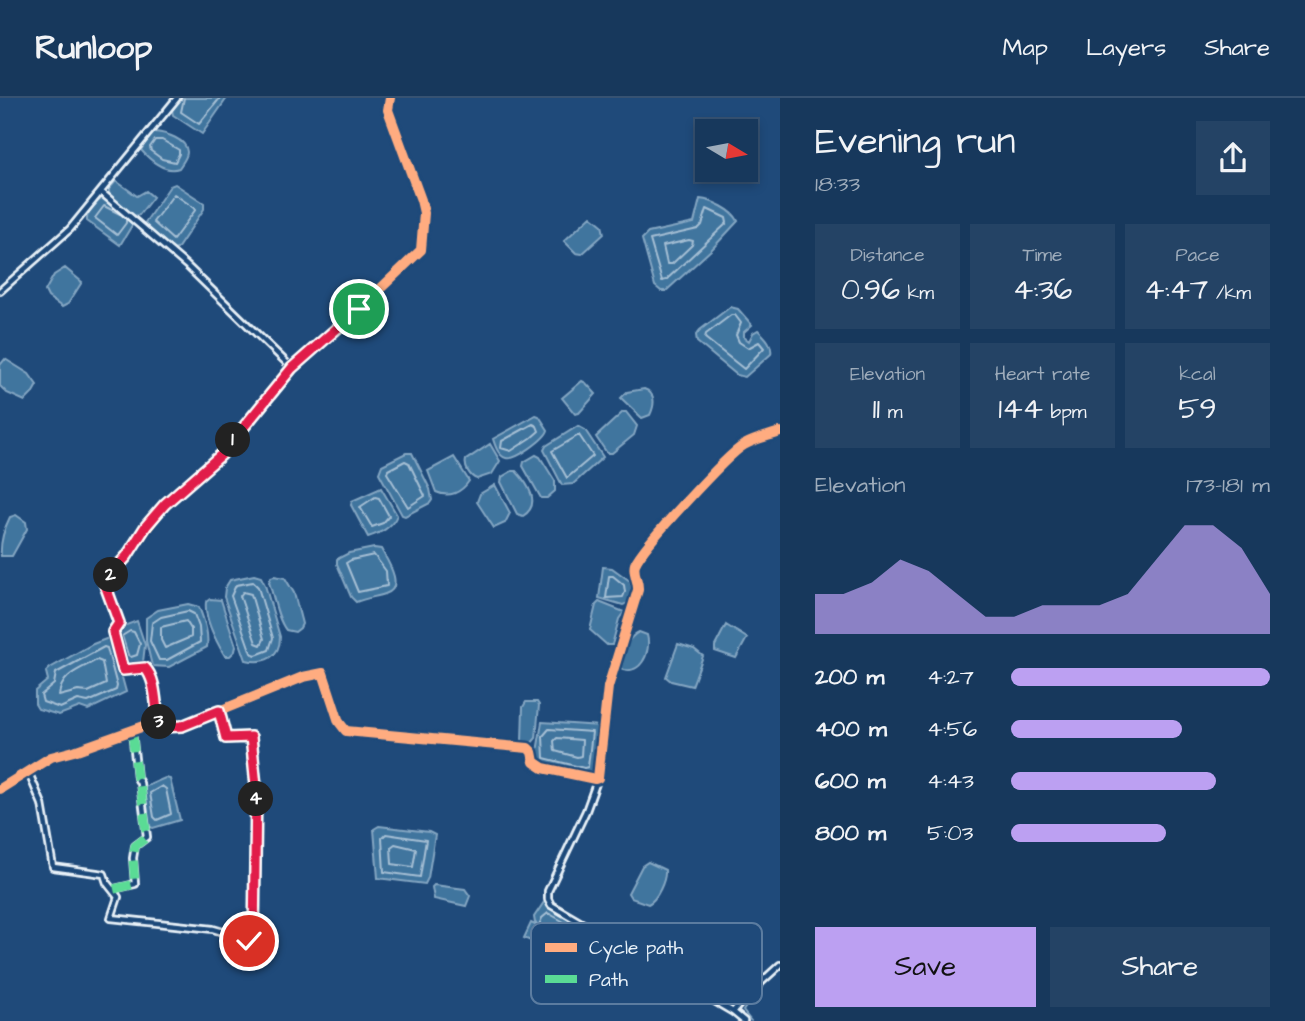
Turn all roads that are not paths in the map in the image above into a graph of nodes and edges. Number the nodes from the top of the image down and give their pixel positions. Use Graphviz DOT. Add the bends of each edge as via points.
graph roads {
  1 [pos="177,98"];
  2 [pos="390,98"];
  3 [pos="101,192"];
  4 [pos="0,291"];
  5 [pos="292,368"];
  6 [pos="780,432"];
  7 [pos="219,711"];
  8 [pos="159,724"];
  9 [pos="132,731"];
  10 [pos="28,771"];
  11 [pos="598,778"];
  12 [pos="0,789"];
  13 [pos="114,889"];
  14 [pos="582,923"];
  15 [pos="780,965"];
  16 [pos="762,981"];
  17 [pos="719,1004"];
  18 [pos="740,1004"];
  19 [pos="733,1012"];
  20 [pos="744,1021"];
  1 -- 3 [label="street"];
  2 -- 5 [label="street" via="388,110 424,213 421,250"];
  3 -- 4 [label="street" via="70,229"];
  3 -- 5 [label="street" via="186,265"];
  5 -- 8 [label="street" via="221,455 165,504 104,582 119,623 113,632 123,670 148,671"];
  6 -- 11 [label="street" via="744,445 695,493 634,566 638,590 608,687"];
  7 -- 8 [label="street" via="182,726"];
  7 -- 11 [label="street" via="323,673 346,731 528,748 534,762 543,768"];
  7 -- 13 [label="street" via="226,738 251,737 256,786 254,941 213,929 111,918 118,897"];
  8 -- 9 [label="street"];
  9 -- 10 [label="street" via="51,757"];
  9 -- 13 [label="street" via="147,837 135,846 135,884"];
  10 -- 12 [label="street"];
  10 -- 13 [label="street" via="42,803 53,867 104,874"];
  11 -- 14 [label="street" via="548,891 551,905"];
  15 -- 16 [label="street"];
  17 -- 19 [label="street"];
  18 -- 19 [label="street"];
  19 -- 20 [label="street"];
}
